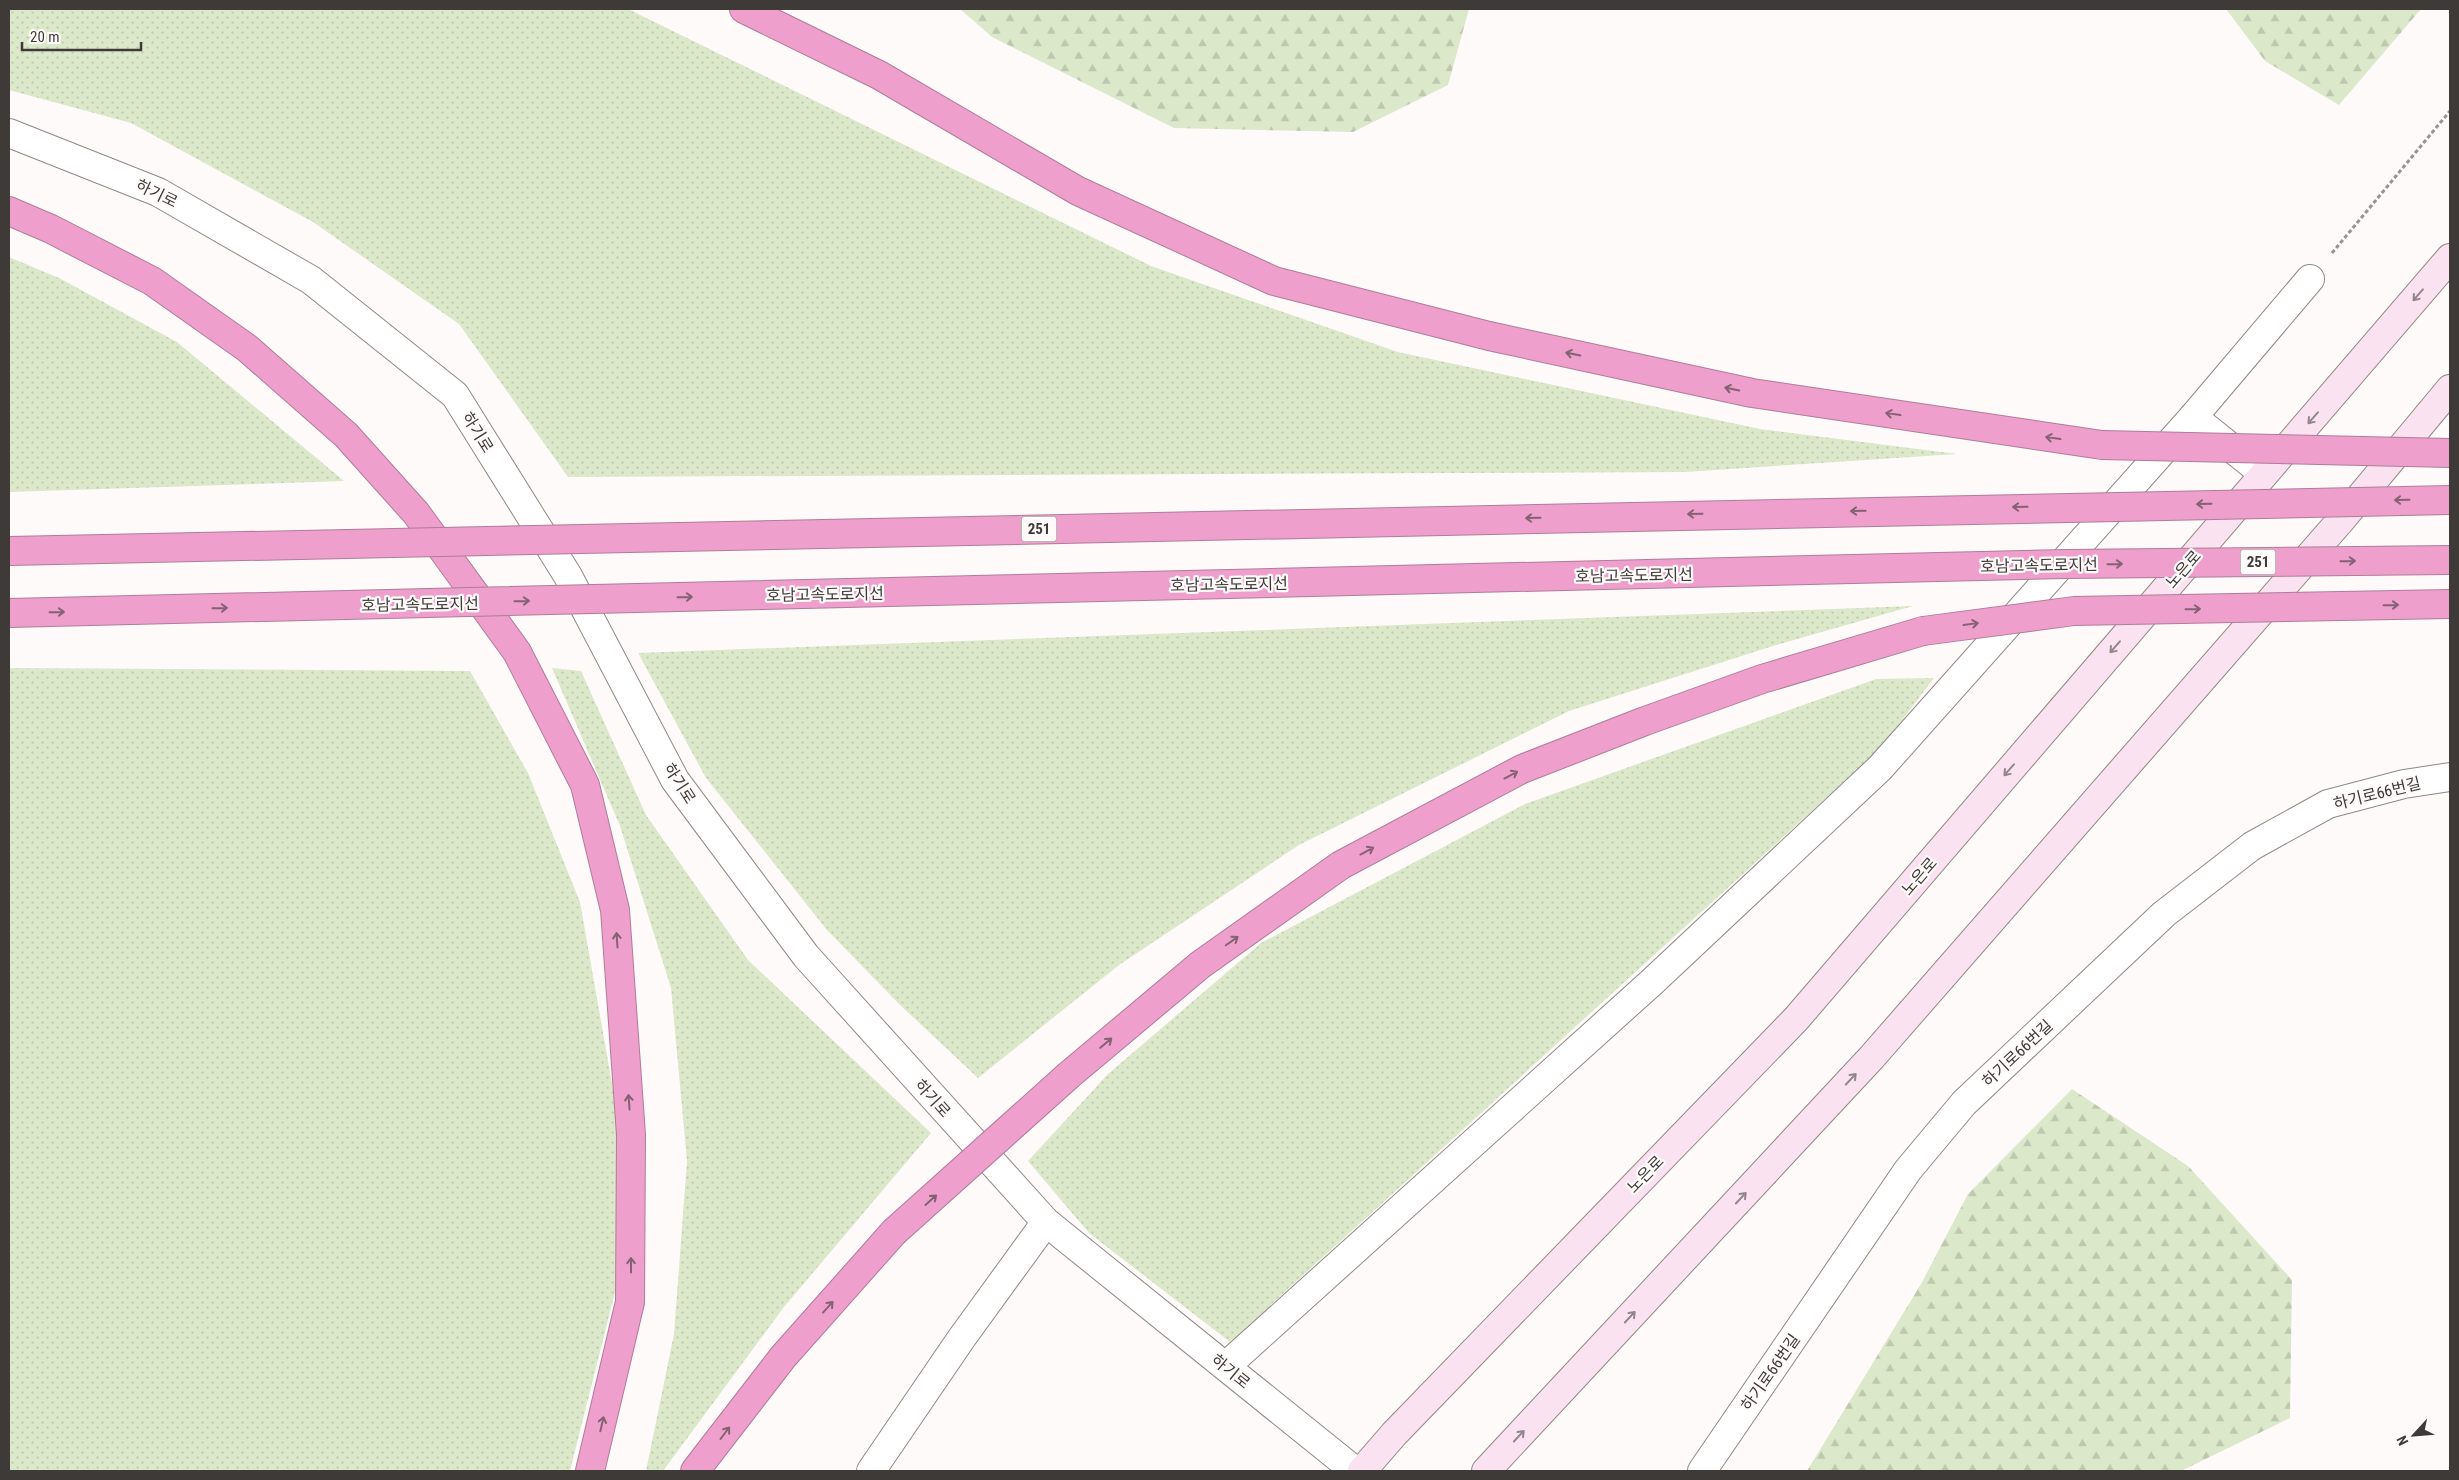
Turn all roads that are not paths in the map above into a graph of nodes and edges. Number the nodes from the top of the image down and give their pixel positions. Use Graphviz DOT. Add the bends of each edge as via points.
graph roads {
  1 [pos="744,9"];
  2 [pos="9,133"];
  3 [pos="9,211"];
  4 [pos="2450,258"];
  5 [pos="2310,279"];
  6 [pos="2450,389"];
  7 [pos="2193,417"];
  8 [pos="2450,453"];
  9 [pos="2264,474"];
  10 [pos="2450,500"];
  11 [pos="9,551"];
  12 [pos="2450,560"];
  13 [pos="2450,604"];
  14 [pos="9,613"];
  15 [pos="2450,777"];
  16 [pos="1046,1222"];
  17 [pos="1226,1366"];
  18 [pos="590,1471"];
  19 [pos="695,1471"];
  20 [pos="871,1471"];
  21 [pos="1355,1471"];
  22 [pos="1362,1471"];
  23 [pos="1486,1471"];
  24 [pos="1702,1471"];
  8 -- 1 [label="highway, one-way, bridge" via="2102,445 1752,393 1489,336 1274,281 1078,191 879,75"];
  2 -- 16 [label="street, 하기로" via="158,192 312,280 455,395 568,576 675,780 806,956"];
  18 -- 3 [label="highway, one-way" via="630,1302 631,1135 615,910 585,785 517,652 416,514 346,434 247,348 152,281"];
  4 -- 9 [label="street, 노은로, one-way"];
  5 -- 7 [label="street"];
  23 -- 6 [label="street, one-way" via="1872,1057 2341,520"];
  7 -- 9 [label="street"];
  7 -- 17 [label="street" via="1880,768 1644,989"];
  9 -- 22 [label="street, 노은로, one-way" via="1796,1018"];
  10 -- 11 [label="highway, 251, one-way, bridge"];
  14 -- 12 [label="highway, 호남고속도로지선 / 251, one-way, bridge" via="2066,564"];
  19 -- 13 [label="highway, one-way, bridge" via="783,1357 894,1232 1069,1075 1200,965 1341,865 1522,769 1762,679 1923,631 2074,611"];
  15 -- 24 [label="street, 하기로66번길" via="2404,784 2328,804 2252,846 2164,914 1964,1103 1908,1170"];
  16 -- 17 [label="street, 하기로"];
  16 -- 20 [label="street"];
  17 -- 21 [label="street, 하기로"];
}
